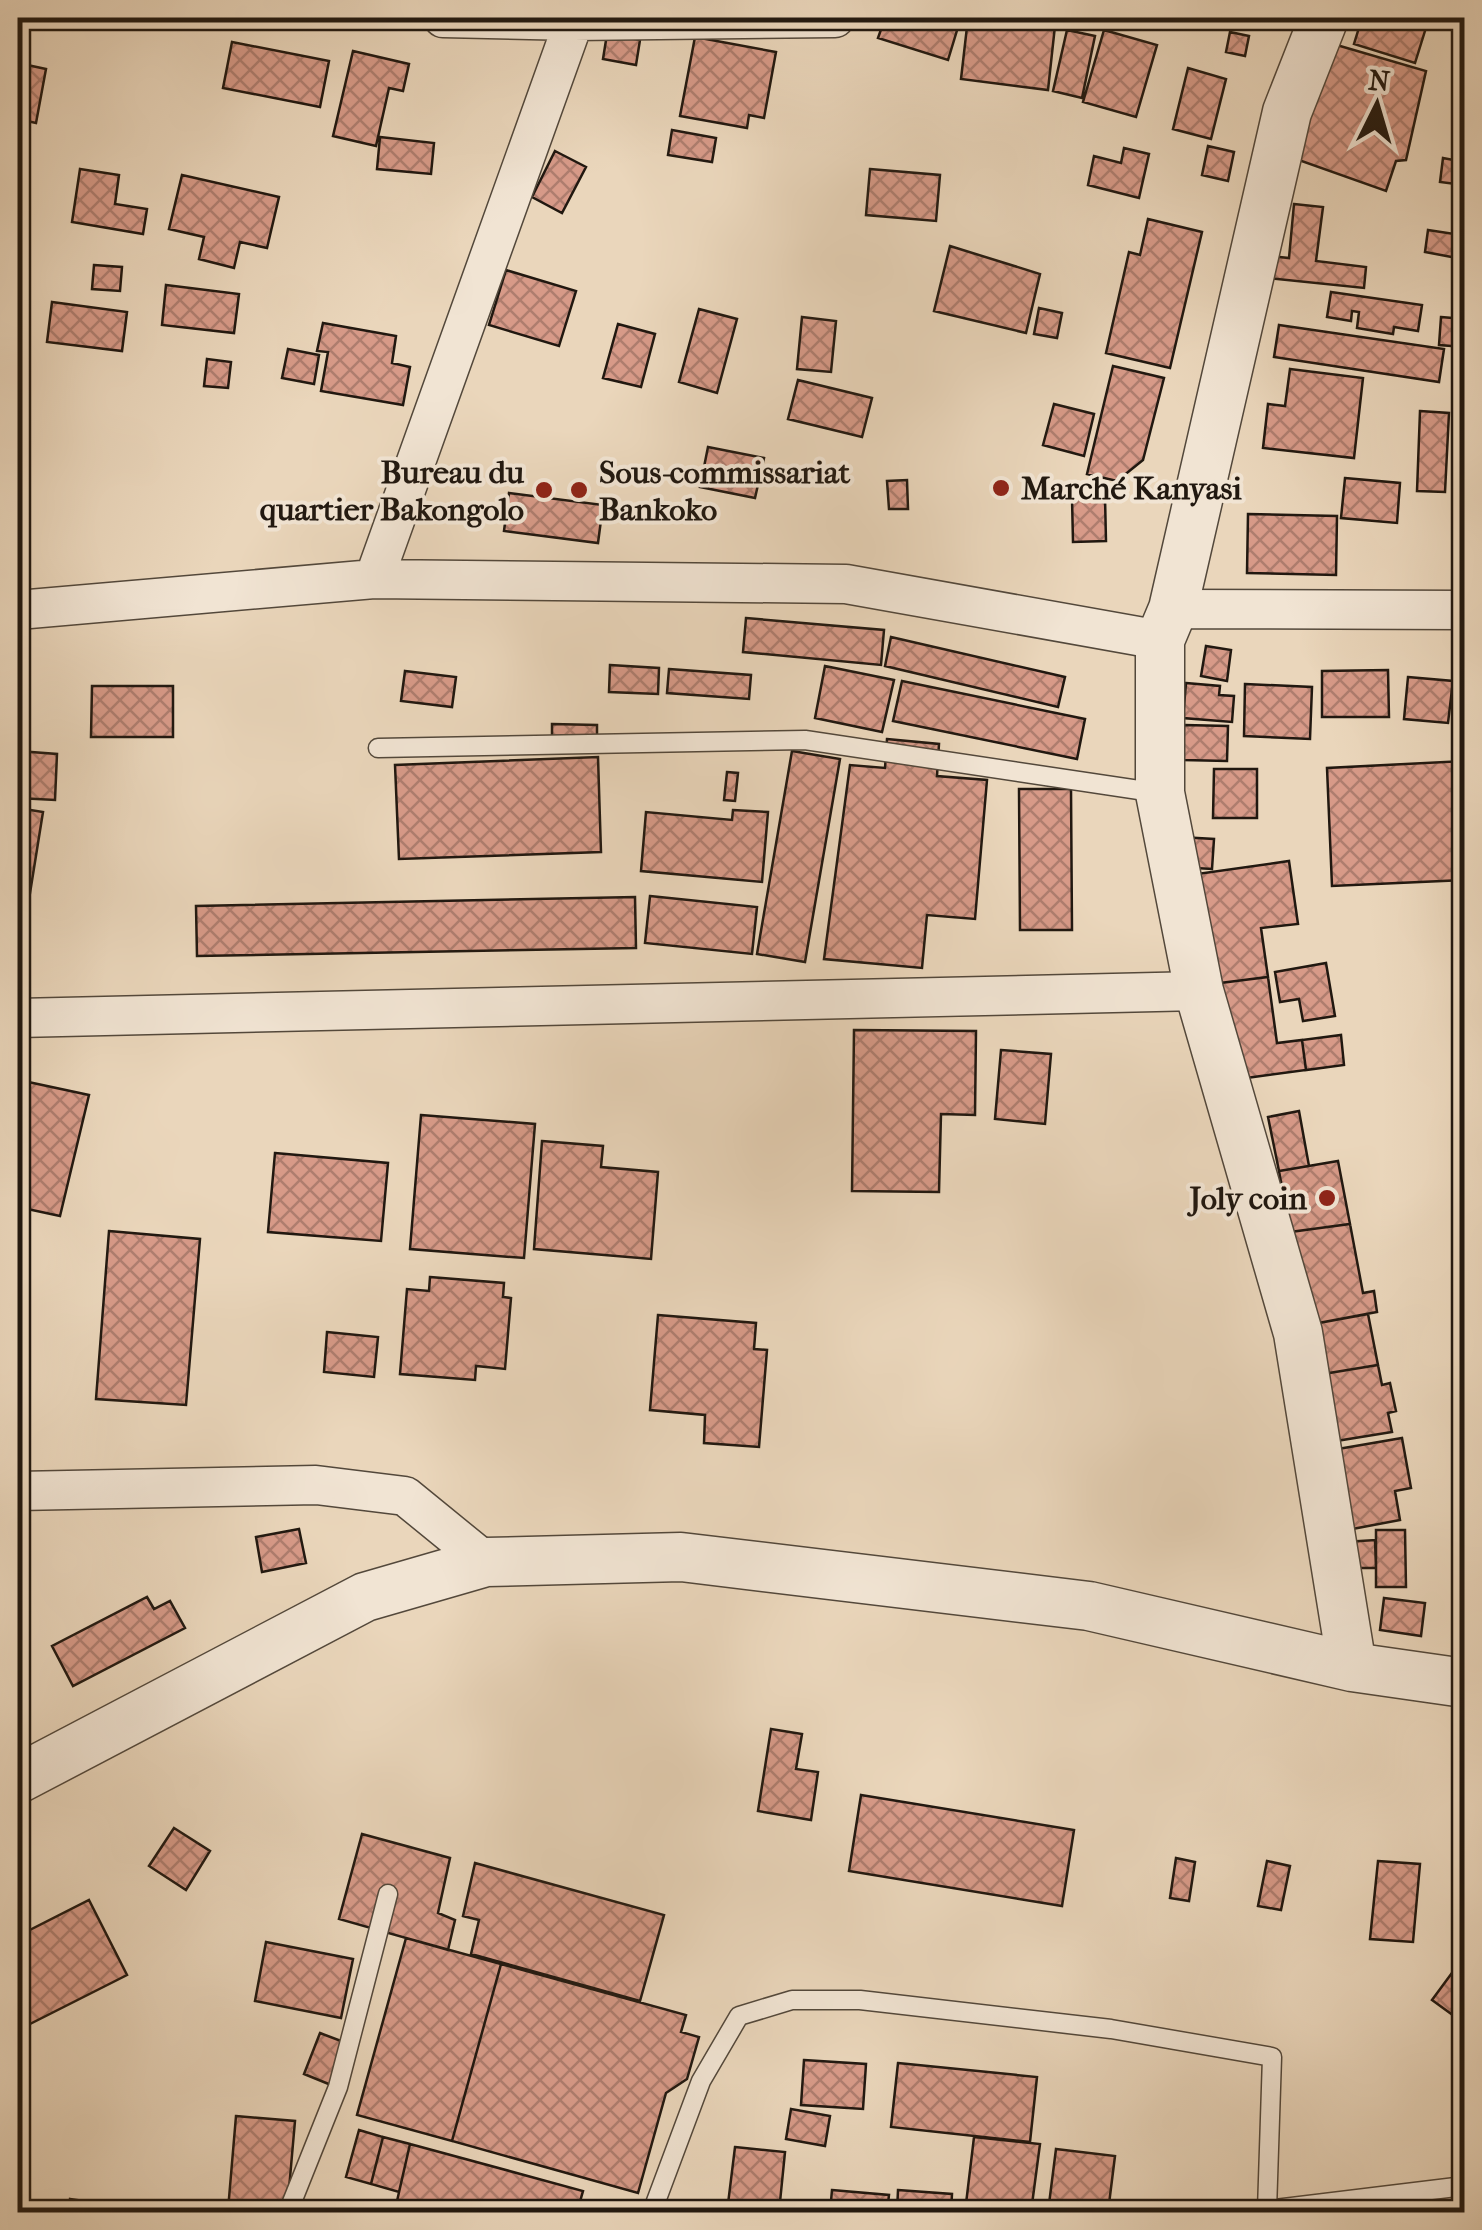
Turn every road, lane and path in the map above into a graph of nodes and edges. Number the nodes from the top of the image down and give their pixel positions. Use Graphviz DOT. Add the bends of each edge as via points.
graph roads {
  1 [pos="443,18"];
  2 [pos="835,18"];
  3 [pos="1324,18"];
  4 [pos="574,19"];
  5 [pos="374,578"];
  6 [pos="18,610"];
  7 [pos="1464,610"];
  8 [pos="1166,625"];
  9 [pos="378,748"];
  10 [pos="1160,793"];
  11 [pos="1199,992"];
  12 [pos="18,1018"];
  13 [pos="18,1491"];
  14 [pos="486,1562"];
  15 [pos="1352,1667"];
  16 [pos="1464,1683"];
  17 [pos="18,1779"];
  18 [pos="388,1894"];
  19 [pos="1464,2186"];
  20 [pos="288,2212"];
  21 [pos="652,2212"];
  1 -- 4 [label="street"];
  2 -- 4 [label="street"];
  3 -- 8 [label="street" via="1286,112"];
  4 -- 5 [label="street"];
  5 -- 6 [label="street"];
  5 -- 8 [label="street" via="846,584"];
  7 -- 8 [label="street"];
  8 -- 10 [label="street"];
  9 -- 10 [label="lane" via="805,740"];
  10 -- 11 [label="street"];
  11 -- 12 [label="street"];
  11 -- 15 [label="street" via="1298,1333"];
  13 -- 14 [label="street" via="316,1485 405,1496"];
  14 -- 15 [label="street" via="681,1557 1089,1606"];
  14 -- 17 [label="street" via="365,1597"];
  15 -- 16 [label="street"];
  18 -- 20 [label="lane" via="338,2087"];
  19 -- 21 [label="lane" via="1267,2210 1272,2056 929,2006 792,2000 739,2016 702,2082"];
}
